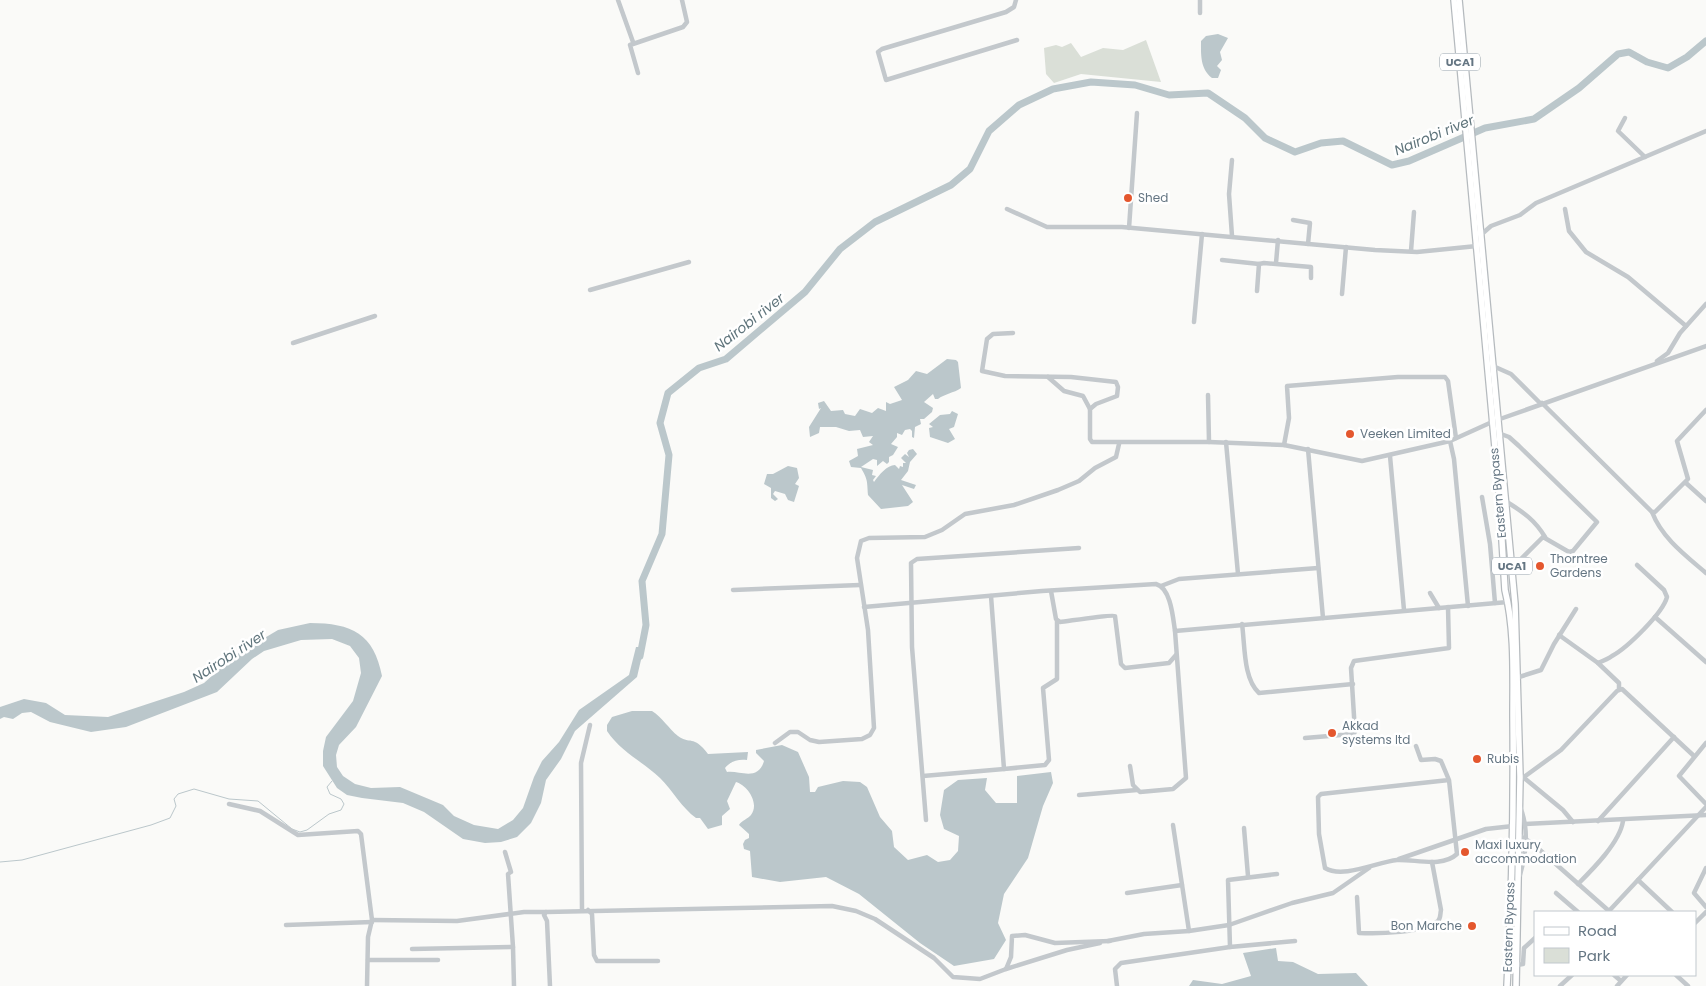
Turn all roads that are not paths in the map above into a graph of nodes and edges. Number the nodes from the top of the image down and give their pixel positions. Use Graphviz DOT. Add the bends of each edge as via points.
graph roads {
  1 [pos="618,0"];
  2 [pos="682,0"];
  3 [pos="1016,0"];
  4 [pos="1200,0"];
  5 [pos="1454,0"];
  6 [pos="1460,0"];
  7 [pos="1200,13"];
  8 [pos="1017,40"];
  9 [pos="633,42"];
  10 [pos="638,73"];
  11 [pos="1137,113"];
  12 [pos="1625,118"];
  13 [pos="1468,122"];
  14 [pos="1706,131"];
  15 [pos="1645,157"];
  16 [pos="1232,160"];
  17 [pos="1565,209"];
  18 [pos="1007,210"];
  19 [pos="1414,212"];
  20 [pos="1293,220"];
  21 [pos="1129,228"];
  22 [pos="1202,234"];
  23 [pos="1483,234"];
  24 [pos="1232,236"];
  25 [pos="1278,240"];
  26 [pos="1308,244"];
  27 [pos="1477,246"];
  28 [pos="1346,247"];
  29 [pos="1411,251"];
  30 [pos="1222,260"];
  31 [pos="689,262"];
  32 [pos="1276,263"];
  33 [pos="1259,264"];
  34 [pos="1311,278"];
  35 [pos="590,290"];
  36 [pos="1257,291"];
  37 [pos="1342,294"];
  38 [pos="1706,304"];
  39 [pos="375,316"];
  40 [pos="1194,322"];
  41 [pos="1686,326"];
  42 [pos="1013,333"];
  43 [pos="292,343"];
  44 [pos="1706,346"];
  45 [pos="1654,364"];
  46 [pos="1493,366"];
  47 [pos="1048,377"];
  48 [pos="1208,395"];
  49 [pos="1541,404"];
  50 [pos="1090,409"];
  51 [pos="1706,410"];
  52 [pos="1500,419"];
  53 [pos="1492,422"];
  54 [pos="1501,434"];
  55 [pos="1456,438"];
  56 [pos="1450,440"];
  57 [pos="1209,442"];
  58 [pos="1226,442"];
  59 [pos="1119,444"];
  60 [pos="1284,445"];
  61 [pos="1308,449"];
  62 [pos="1390,456"];
  63 [pos="1686,483"];
  64 [pos="1482,497"];
  65 [pos="1706,501"];
  66 [pos="1507,502"];
  67 [pos="1652,512"];
  68 [pos="1545,537"];
  69 [pos="1079,548"];
  70 [pos="1637,565"];
  71 [pos="1318,568"];
  72 [pos="1512,568"];
  73 [pos="1706,573"];
  74 [pos="1238,574"];
  75 [pos="860,585"];
  76 [pos="1162,586"];
  77 [pos="733,590"];
  78 [pos="1051,591"];
  79 [pos="1430,593"];
  80 [pos="991,596"];
  81 [pos="1508,602"];
  82 [pos="1495,603"];
  83 [pos="910,604"];
  84 [pos="1468,606"];
  85 [pos="864,607"];
  86 [pos="1448,607"];
  87 [pos="1439,608"];
  88 [pos="1576,609"];
  89 [pos="1404,610"];
  90 [pos="1654,617"];
  91 [pos="1323,618"];
  92 [pos="1058,621"];
  93 [pos="1242,624"];
  94 [pos="1175,631"];
  95 [pos="1559,635"];
  96 [pos="1176,655"];
  97 [pos="1706,662"];
  98 [pos="1598,663"];
  99 [pos="1519,677"];
  100 [pos="1352,684"];
  101 [pos="1619,689"];
  102 [pos="590,725"];
  103 [pos="1674,737"];
  104 [pos="1305,738"];
  105 [pos="775,743"];
  106 [pos="1706,743"];
  107 [pos="1416,746"];
  108 [pos="1694,756"];
  109 [pos="1130,766"];
  110 [pos="1004,769"];
  111 [pos="923,776"];
  112 [pos="1522,777"];
  113 [pos="1449,780"];
  114 [pos="1137,790"];
  115 [pos="1079,795"];
  116 [pos="229,804"];
  117 [pos="1519,805"];
  118 [pos="1706,805"];
  119 [pos="1706,815"];
  120 [pos="1699,816"];
  121 [pos="926,820"];
  122 [pos="1598,821"];
  123 [pos="1623,821"];
  124 [pos="1573,822"];
  125 [pos="1525,824"];
  126 [pos="1173,825"];
  127 [pos="1513,826"];
  128 [pos="1244,828"];
  129 [pos="1522,837"];
  130 [pos="1456,838"];
  131 [pos="505,852"];
  132 [pos="1396,860"];
  133 [pos="1432,862"];
  134 [pos="1370,868"];
  135 [pos="1706,868"];
  136 [pos="1277,874"];
  137 [pos="1248,876"];
  138 [pos="1638,880"];
  139 [pos="1578,884"];
  140 [pos="1182,885"];
  141 [pos="1127,893"];
  142 [pos="1556,893"];
  143 [pos="1358,897"];
  144 [pos="1706,907"];
  145 [pos="585,910"];
  146 [pos="1577,911"];
  147 [pos="1609,911"];
  148 [pos="1611,911"];
  149 [pos="1671,911"];
  150 [pos="546,912"];
  151 [pos="1706,912"];
  152 [pos="512,915"];
  153 [pos="372,921"];
  154 [pos="1696,922"];
  155 [pos="286,925"];
  156 [pos="1229,925"];
  157 [pos="1188,931"];
  158 [pos="1534,939"];
  159 [pos="1110,941"];
  160 [pos="1295,941"];
  161 [pos="512,947"];
  162 [pos="1230,947"];
  163 [pos="412,949"];
  164 [pos="368,960"];
  165 [pos="438,960"];
  166 [pos="658,961"];
  167 [pos="1517,965"];
  168 [pos="1006,970"];
  169 [pos="1571,976"];
  170 [pos="1615,976"];
  171 [pos="1626,976"];
  172 [pos="1677,976"];
  173 [pos="1621,981"];
  174 [pos="367,986"];
  175 [pos="514,986"];
  176 [pos="550,986"];
  177 [pos="1117,986"];
  178 [pos="1507,986"];
  179 [pos="1516,986"];
  180 [pos="1560,986"];
  181 [pos="1617,986"];
  182 [pos="1688,986"];
  1 -- 9 [label="street"];
  2 -- 9 [label="street" via="687,22 683,27"];
  3 -- 8 [label="street" via="1014,7 1006,12 878,52 886,80"];
  4 -- 7 [label="street"];
  5 -- 13 [label="main road, Eastern Bypass / UCA1"];
  6 -- 13 [label="main road, Eastern Bypass / UCA1"];
  9 -- 10 [label="street" via="630,49"];
  11 -- 21 [label="street"];
  12 -- 15 [label="street" via="1618,131"];
  13 -- 23 [label="main road, Eastern Bypass / UCA1" via="1474,147"];
  13 -- 27 [label="main road, Eastern Bypass / UCA1"];
  14 -- 15 [label="street"];
  15 -- 23 [label="street" via="1536,203 1520,215 1491,226"];
  16 -- 24 [label="street" via="1229,194"];
  17 -- 41 [label="street" via="1569,230 1586,252 1618,269"];
  18 -- 21 [label="street" via="1047,227"];
  19 -- 29 [label="street"];
  20 -- 26 [label="street" via="1310,223"];
  21 -- 22 [label="street"];
  22 -- 24 [label="street"];
  22 -- 40 [label="street"];
  23 -- 46 [label="main road, Eastern Bypass / UCA1"];
  24 -- 25 [label="street"];
  25 -- 26 [label="street"];
  25 -- 32 [label="street"];
  26 -- 28 [label="street"];
  27 -- 29 [label="street"];
  27 -- 53 [label="main road, Eastern Bypass / UCA1"];
  28 -- 29 [label="street"];
  28 -- 37 [label="street"];
  30 -- 33 [label="street"];
  31 -- 35 [label="street"];
  32 -- 33 [label="street"];
  32 -- 34 [label="street" via="1311,267"];
  33 -- 36 [label="street"];
  38 -- 41 [label="street"];
  39 -- 43 [label="street"];
  41 -- 45 [label="street" via="1668,353"];
  42 -- 47 [label="street" via="993,334 987,339 982,371 1005,376"];
  44 -- 45 [label="street"];
  45 -- 49 [label="street"];
  46 -- 49 [label="street" via="1511,374"];
  46 -- 52 [label="main road, Eastern Bypass / UCA1"];
  47 -- 50 [label="street" via="1064,391 1083,396"];
  47 -- 50 [label="street" via="1114,381 1118,386 1117,396"];
  48 -- 57 [label="street"];
  49 -- 52 [label="street"];
  49 -- 67 [label="street"];
  50 -- 59 [label="street" via="1090,441"];
  51 -- 63 [label="street" via="1677,441 1688,474"];
  52 -- 54 [label="main road, Eastern Bypass / UCA1"];
  53 -- 55 [label="street"];
  53 -- 81 [label="main road, Eastern Bypass / UCA1"];
  54 -- 66 [label="main road, Eastern Bypass / UCA1"];
  54 -- 68 [label="street" via="1519,446 1597,522 1571,552"];
  55 -- 56 [label="street"];
  55 -- 60 [label="street" via="1445,377 1398,377 1287,386 1288,418"];
  56 -- 62 [label="street"];
  56 -- 84 [label="street"];
  57 -- 58 [label="street"];
  57 -- 59 [label="street"];
  58 -- 60 [label="street"];
  58 -- 74 [label="street"];
  59 -- 75 [label="street" via="1116,457 1079,481 1058,490 1025,502 965,514 925,537 865,539 857,552"];
  60 -- 61 [label="street"];
  61 -- 62 [label="street" via="1362,461"];
  61 -- 71 [label="street"];
  62 -- 89 [label="street"];
  63 -- 65 [label="street"];
  63 -- 67 [label="street" via="1659,511"];
  64 -- 82 [label="street"];
  66 -- 68 [label="street" via="1526,514"];
  66 -- 72 [label="main road, Eastern Bypass / UCA1"];
  67 -- 73 [label="street" via="1657,525 1670,540"];
  68 -- 72 [label="street" via="1540,538"];
  69 -- 83 [label="street" via="917,559 910,568"];
  70 -- 90 [label="street" via="1666,593 1666,600"];
  71 -- 74 [label="street"];
  71 -- 91 [label="street"];
  72 -- 99 [label="main road, Eastern Bypass / UCA1"];
  74 -- 76 [label="street" via="1179,579"];
  75 -- 77 [label="street"];
  75 -- 85 [label="street"];
  76 -- 78 [label="street"];
  76 -- 94 [label="street"];
  78 -- 80 [label="street"];
  78 -- 92 [label="street"];
  79 -- 87 [label="street"];
  80 -- 83 [label="street"];
  80 -- 110 [label="street"];
  81 -- 82 [label="street"];
  81 -- 127 [label="main road, Eastern Bypass / UCA1" via="1512,667"];
  82 -- 84 [label="street"];
  83 -- 85 [label="street"];
  83 -- 111 [label="street"];
  84 -- 86 [label="street"];
  85 -- 105 [label="street" via="876,721 873,732 862,739 819,742 798,732 790,732"];
  86 -- 87 [label="street"];
  86 -- 100 [label="street" via="1449,648 1354,661"];
  87 -- 89 [label="street"];
  88 -- 95 [label="street"];
  89 -- 91 [label="street"];
  90 -- 97 [label="street"];
  90 -- 98 [label="street" via="1613,656"];
  91 -- 93 [label="street"];
  92 -- 96 [label="street" via="1091,620 1108,614 1115,616 1121,664 1128,669 1169,663"];
  92 -- 110 [label="street" via="1057,679 1043,688 1049,760 1045,765"];
  93 -- 94 [label="street"];
  93 -- 100 [label="street" via="1249,674 1259,693"];
  94 -- 96 [label="street"];
  95 -- 98 [label="street"];
  95 -- 99 [label="street" via="1539,672"];
  96 -- 114 [label="street" via="1186,778 1173,788"];
  98 -- 101 [label="street" via="1619,683"];
  99 -- 112 [label="main road, Eastern Bypass / UCA1"];
  100 -- 104 [label="street" via="1355,732"];
  101 -- 103 [label="street" via="1625,690"];
  101 -- 112 [label="street" via="1561,750"];
  102 -- 145 [label="street" via="581,763"];
  103 -- 108 [label="street"];
  103 -- 122 [label="street"];
  106 -- 108 [label="street"];
  107 -- 113 [label="street" via="1421,760 1441,761"];
  108 -- 118 [label="street" via="1679,776"];
  109 -- 114 [label="street" via="1131,779"];
  110 -- 111 [label="street"];
  111 -- 121 [label="street"];
  112 -- 117 [label="main road, Eastern Bypass / UCA1"];
  112 -- 124 [label="street"];
  113 -- 130 [label="street"];
  113 -- 134 [label="street" via="1319,795 1319,834 1325,868"];
  114 -- 115 [label="street"];
  116 -- 153 [label="street" via="260,811 298,834 358,831 361,834"];
  117 -- 125 [label="street"];
  117 -- 129 [label="main road, Eastern Bypass / UCA1"];
  118 -- 120 [label="street"];
  119 -- 120 [label="street"];
  120 -- 123 [label="street"];
  120 -- 138 [label="street"];
  122 -- 123 [label="street"];
  122 -- 124 [label="street"];
  123 -- 139 [label="street" via="1610,846"];
  124 -- 125 [label="street"];
  125 -- 129 [label="street"];
  126 -- 140 [label="street"];
  127 -- 130 [label="street" via="1486,829"];
  127 -- 178 [label="main road, Eastern Bypass / UCA1"];
  128 -- 137 [label="street"];
  129 -- 139 [label="street"];
  129 -- 167 [label="main road, Eastern Bypass / UCA1"];
  130 -- 132 [label="street"];
  130 -- 133 [label="street" via="1455,856"];
  131 -- 152 [label="street" via="511,872 508,874"];
  132 -- 133 [label="street"];
  132 -- 134 [label="street"];
  133 -- 143 [label="street" via="1440,910 1437,922 1377,934 1359,933"];
  134 -- 156 [label="street" via="1332,893"];
  135 -- 144 [label="street" via="1694,893"];
  136 -- 137 [label="street"];
  137 -- 156 [label="street" via="1231,878 1226,883"];
  138 -- 148 [label="street"];
  138 -- 149 [label="street"];
  139 -- 147 [label="street"];
  140 -- 141 [label="street"];
  140 -- 157 [label="street"];
  142 -- 146 [label="street"];
  145 -- 150 [label="street"];
  145 -- 166 [label="street" via="592,914 597,961"];
  145 -- 168 [label="street" via="750,909 790,905 845,908 874,919 934,958 953,977 980,979"];
  150 -- 152 [label="street"];
  150 -- 176 [label="street"];
  151 -- 154 [label="street"];
  152 -- 153 [label="street" via="457,921"];
  152 -- 161 [label="street"];
  153 -- 155 [label="street"];
  153 -- 164 [label="street"];
  156 -- 157 [label="street"];
  156 -- 162 [label="street"];
  157 -- 159 [label="street" via="1144,934"];
  158 -- 167 [label="street" via="1524,948 1523,964"];
  159 -- 168 [label="street"];
  159 -- 168 [label="street" via="1059,943 1025,935 1012,936 1012,957"];
  160 -- 162 [label="street"];
  161 -- 163 [label="street"];
  161 -- 175 [label="street"];
  162 -- 177 [label="street" via="1121,963 1115,969"];
  164 -- 165 [label="street"];
  164 -- 174 [label="street"];
  167 -- 179 [label="main road, Eastern Bypass / UCA1"];
  169 -- 180 [label="street"];
  170 -- 173 [label="street"];
  171 -- 173 [label="street"];
  172 -- 182 [label="street"];
  173 -- 181 [label="street"];
}
